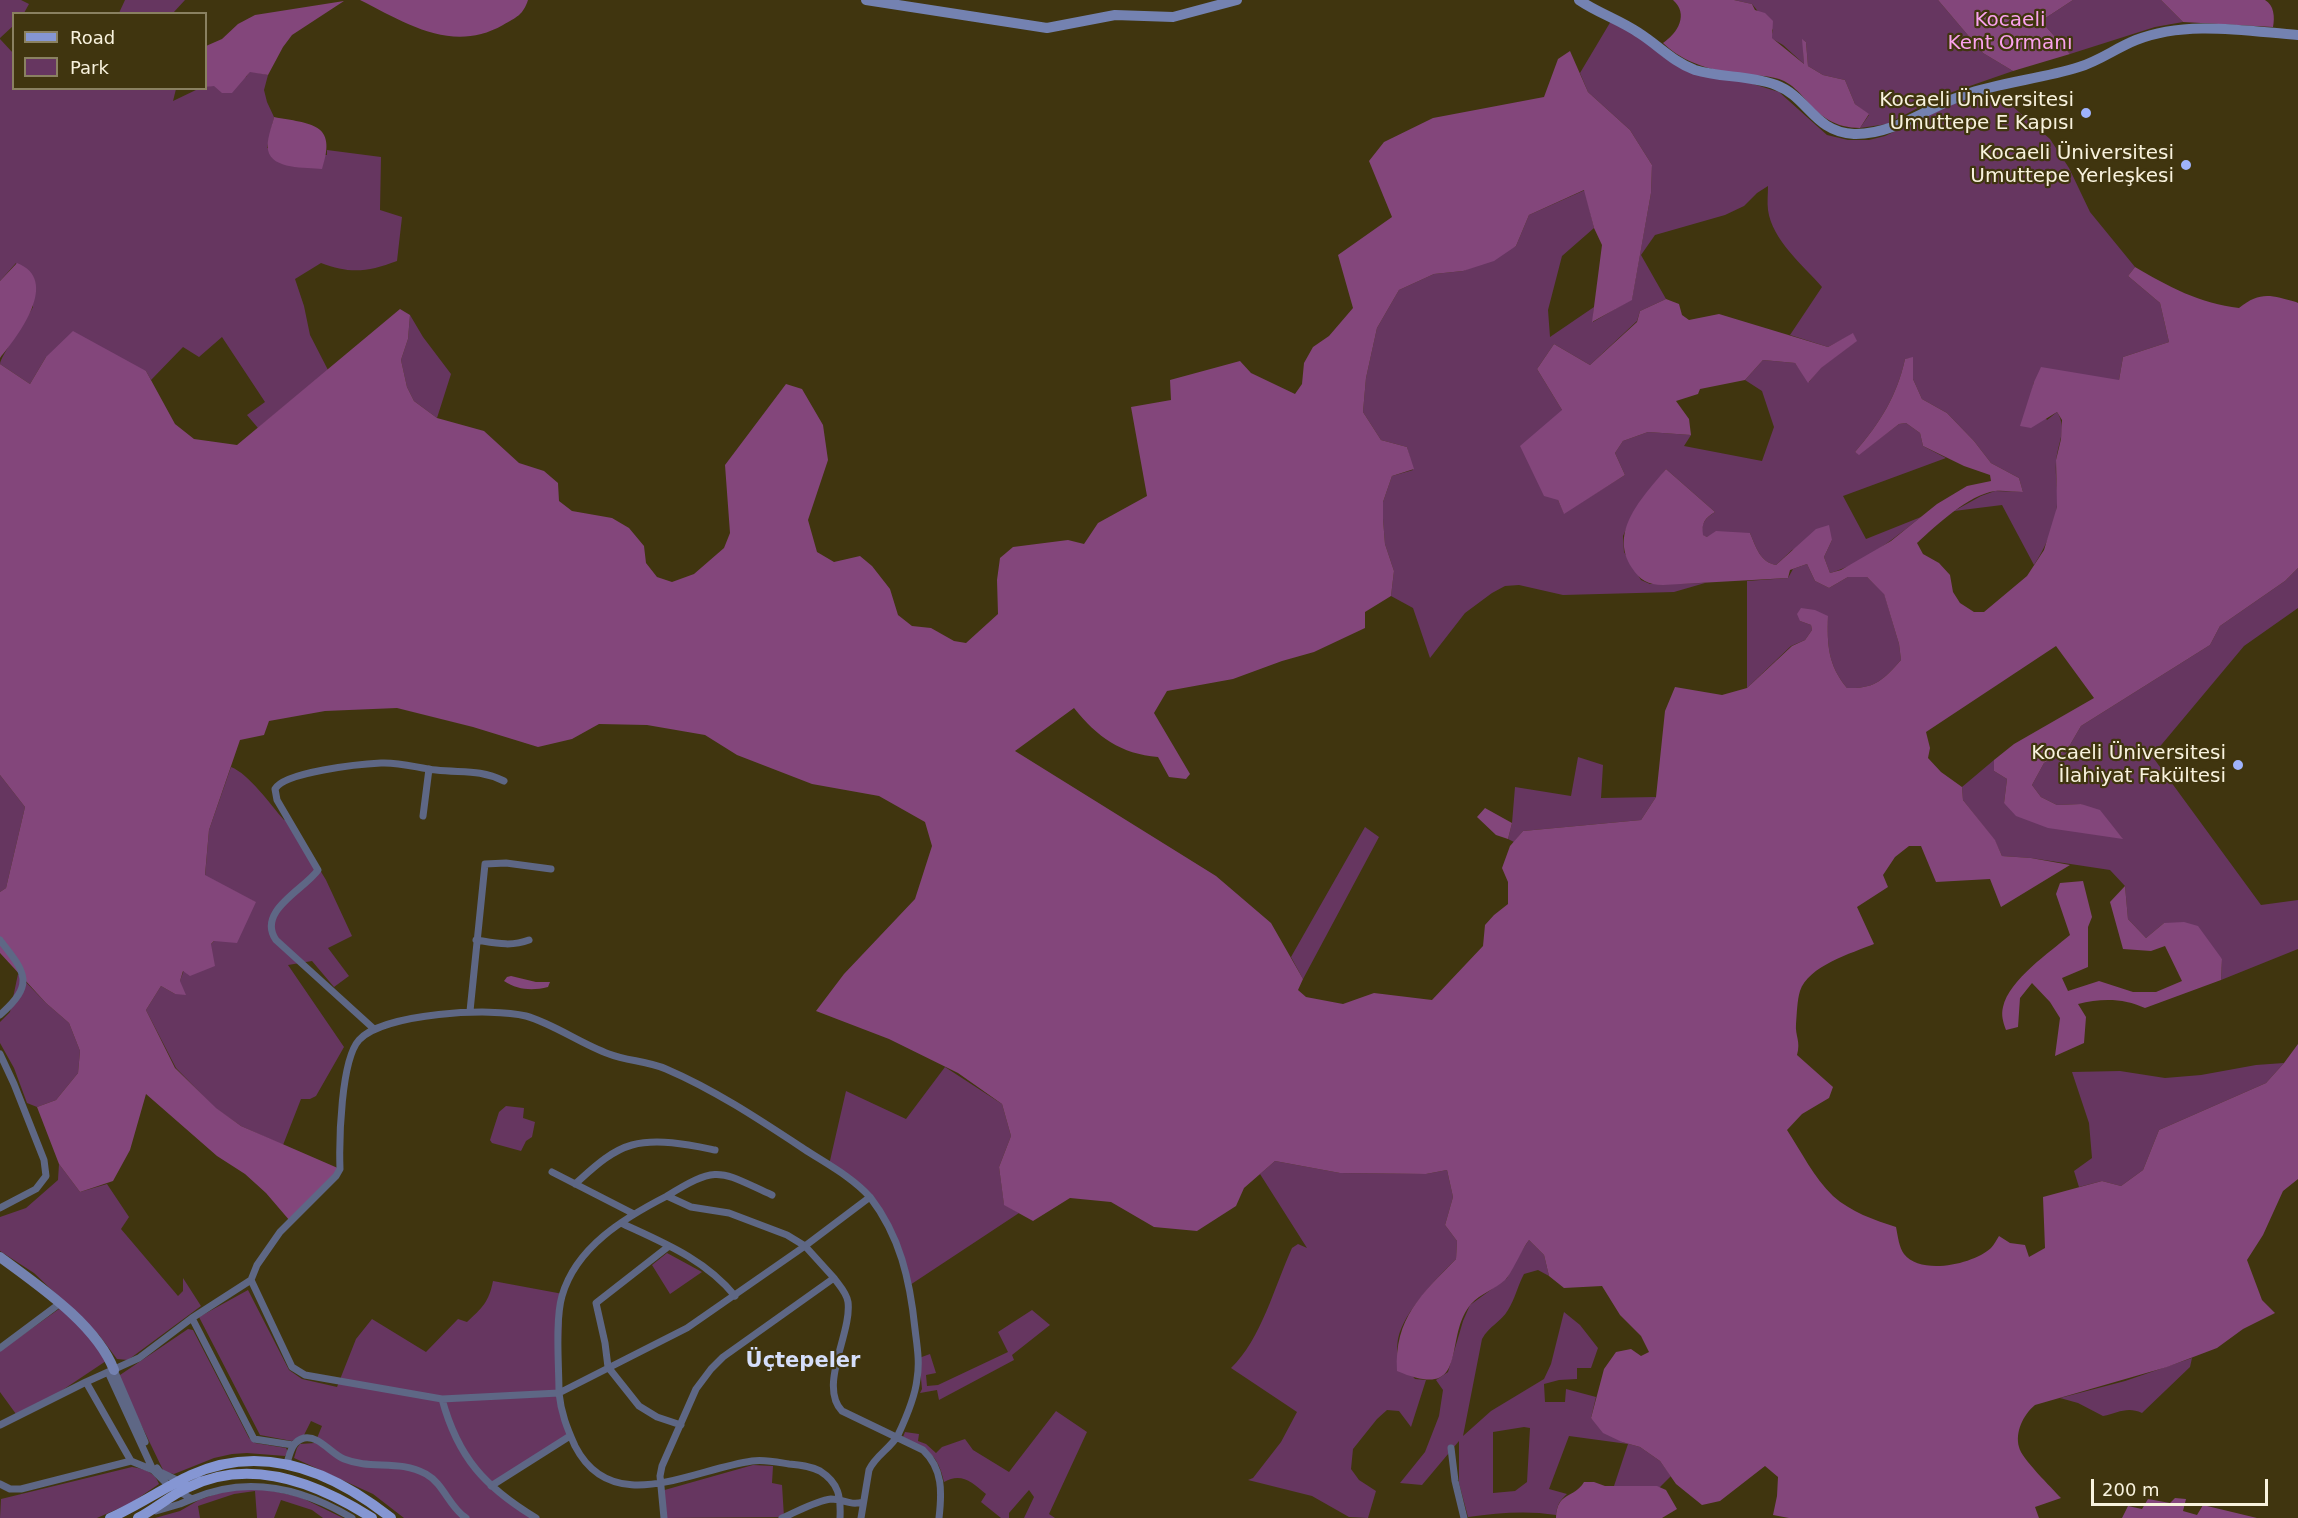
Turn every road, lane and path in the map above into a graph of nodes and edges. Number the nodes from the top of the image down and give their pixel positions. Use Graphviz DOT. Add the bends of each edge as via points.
graph roads {
  1 [pos="866,0"];
  2 [pos="1237,0"];
  3 [pos="1579,0"];
  4 [pos="883,1"];
  5 [pos="2298,35"];
  6 [pos="429,769"];
  7 [pos="504,781"];
  8 [pos="423,816"];
  9 [pos="551,869"];
  10 [pos="0,940"];
  11 [pos="476,940"];
  12 [pos="529,940"];
  13 [pos="470,1011"];
  14 [pos="0,1015"];
  15 [pos="374,1029"];
  16 [pos="0,1054"];
  17 [pos="4,1071"];
  18 [pos="715,1150"];
  19 [pos="552,1172"];
  20 [pos="575,1184"];
  21 [pos="772,1195"];
  22 [pos="667,1196"];
  23 [pos="870,1197"];
  24 [pos="0,1208"];
  25 [pos="634,1214"];
  26 [pos="621,1223"];
  27 [pos="669,1246"];
  28 [pos="805,1246"];
  29 [pos="2,1262"];
  30 [pos="834,1278"];
  31 [pos="251,1280"];
  32 [pos="735,1296"];
  33 [pos="59,1304"];
  34 [pos="192,1318"];
  35 [pos="0,1348"];
  36 [pos="608,1367"];
  37 [pos="111,1371"];
  38 [pos="86,1382"];
  39 [pos="558,1393"];
  40 [pos="442,1399"];
  41 [pos="0,1425"];
  42 [pos="681,1425"];
  43 [pos="570,1436"];
  44 [pos="897,1437"];
  45 [pos="293,1445"];
  46 [pos="1451,1448"];
  47 [pos="131,1461"];
  48 [pos="287,1463"];
  49 [pos="153,1470"];
  50 [pos="179,1486"];
  51 [pos="491,1486"];
  52 [pos="0,1487"];
  53 [pos="661,1487"];
  54 [pos="205,1493"];
  55 [pos="192,1499"];
  56 [pos="841,1501"];
  57 [pos="862,1502"];
  58 [pos="140,1517"];
  59 [pos="110,1518"];
  60 [pos="352,1518"];
  61 [pos="372,1518"];
  62 [pos="391,1518"];
  63 [pos="466,1518"];
  64 [pos="536,1518"];
  65 [pos="664,1518"];
  66 [pos="782,1518"];
  67 [pos="840,1518"];
  68 [pos="861,1518"];
  69 [pos="939,1518"];
  70 [pos="1464,1518"];
  1 -- 4 [label="street"];
  2 -- 4 [label="street" via="1173,17 1115,15 1047,28"];
  3 -- 5 [label="street" via="1633,29 1685,66 1775,84 1791,93 1823,125 1856,134 1893,128 1941,103 1983,89 2080,67 2154,35 2209,29"];
  6 -- 7 [label="street" via="480,772"];
  6 -- 8 [label="street"];
  6 -- 15 [label="street" via="382,763 352,766 282,781 275,789 277,800 318,870 277,911 271,933"];
  9 -- 11 [label="street" via="485,864"];
  10 -- 14 [label="street" via="17,962 24,985 16,1001"];
  11 -- 12 [label="street" via="508,945"];
  11 -- 13 [label="street"];
  13 -- 15 [label="street"];
  13 -- 23 [label="street" via="528,1017 608,1054 664,1068 740,1107 852,1180"];
  15 -- 31 [label="street" via="357,1041 351,1052 345,1083 340,1169 280,1232"];
  16 -- 17 [label="street"];
  17 -- 24 [label="street" via="44,1160 46,1176 36,1189"];
  18 -- 20 [label="street" via="669,1143 632,1145 612,1154"];
  19 -- 20 [label="street"];
  20 -- 25 [label="street"];
  21 -- 22 [label="street" via="714,1173"];
  22 -- 25 [label="street"];
  22 -- 28 [label="street" via="691,1207 729,1213"];
  23 -- 28 [label="street"];
  23 -- 44 [label="street" via="894,1234 912,1296 919,1368 915,1391"];
  25 -- 26 [label="street"];
  26 -- 27 [label="street"];
  26 -- 39 [label="street" via="589,1249 562,1296"];
  27 -- 32 [label="street" via="701,1264"];
  27 -- 36 [label="street" via="596,1303"];
  28 -- 30 [label="street"];
  28 -- 32 [label="street"];
  29 -- 33 [label="street" via="33,1280"];
  30 -- 42 [label="street" via="711,1369 696,1389"];
  30 -- 44 [label="street" via="846,1294 848,1310 834,1377 837,1406"];
  31 -- 34 [label="street"];
  31 -- 40 [label="street" via="298,1372"];
  32 -- 36 [label="street" via="665,1341"];
  33 -- 35 [label="street"];
  33 -- 37 [label="street" via="108,1354"];
  34 -- 37 [label="street" via="139,1358"];
  34 -- 45 [label="street" via="255,1438"];
  36 -- 39 [label="street"];
  36 -- 42 [label="street" via="639,1406"];
  37 -- 38 [label="street"];
  37 -- 49 [label="street"];
  37 -- 50 [label="street" via="157,1468"];
  38 -- 41 [label="street"];
  38 -- 47 [label="street"];
  39 -- 40 [label="street"];
  39 -- 43 [label="street"];
  40 -- 51 [label="street" via="468,1459"];
  42 -- 53 [label="street" via="662,1466"];
  43 -- 51 [label="street"];
  43 -- 53 [label="street" via="582,1462 601,1480 622,1490"];
  44 -- 57 [label="street" via="872,1463"];
  44 -- 69 [label="street" via="923,1450 937,1468 941,1488"];
  45 -- 48 [label="street"];
  45 -- 63 [label="street" via="309,1438 353,1462 400,1464 425,1474"];
  46 -- 70 [label="street"];
  47 -- 49 [label="street"];
  47 -- 52 [label="street" via="21,1489"];
  48 -- 50 [label="main road" via="232,1461 206,1469"];
  48 -- 62 [label="main road" via="332,1480"];
  49 -- 50 [label="street"];
  50 -- 54 [label="street"];
  50 -- 55 [label="street"];
  50 -- 58 [label="main road"];
  50 -- 59 [label="main road"];
  50 -- 61 [label="main road" via="246,1474 287,1478 323,1490"];
  51 -- 64 [label="street"];
  53 -- 56 [label="street" via="753,1460 812,1467 837,1487"];
  53 -- 65 [label="street"];
  54 -- 55 [label="street"];
  54 -- 60 [label="street" via="246,1485 279,1488 304,1494"];
  55 -- 58 [label="street"];
  56 -- 57 [label="street"];
  56 -- 66 [label="street" via="824,1501"];
  56 -- 67 [label="street"];
  57 -- 68 [label="street"];
}
